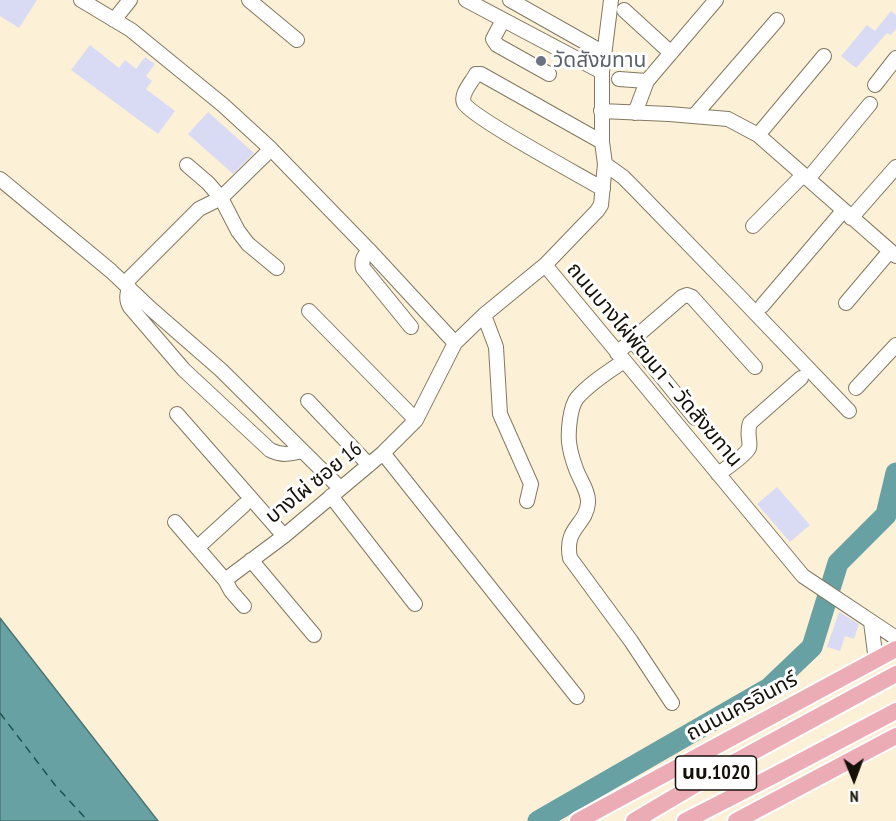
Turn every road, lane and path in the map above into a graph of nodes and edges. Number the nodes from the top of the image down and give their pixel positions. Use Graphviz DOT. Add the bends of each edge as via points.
graph roads {
  1 [pos="81,0"];
  2 [pos="130,0"];
  3 [pos="249,0"];
  4 [pos="466,0"];
  5 [pos="510,0"];
  6 [pos="611,0"];
  7 [pos="714,1"];
  8 [pos="624,10"];
  9 [pos="114,20"];
  10 [pos="503,20"];
  11 [pos="777,20"];
  12 [pos="297,40"];
  13 [pos="604,53"];
  14 [pos="671,53"];
  15 [pos="824,56"];
  16 [pos="896,58"];
  17 [pos="602,72"];
  18 [pos="549,74"];
  19 [pos="619,79"];
  20 [pos="647,81"];
  21 [pos="875,84"];
  22 [pos="870,104"];
  23 [pos="601,111"];
  24 [pos="635,113"];
  25 [pos="694,116"];
  26 [pos="758,135"];
  27 [pos="602,142"];
  28 [pos="271,149"];
  29 [pos="605,164"];
  30 [pos="187,165"];
  31 [pos="896,166"];
  32 [pos="805,177"];
  33 [pos="0,179"];
  34 [pos="603,189"];
  35 [pos="221,198"];
  36 [pos="847,214"];
  37 [pos="753,226"];
  38 [pos="369,250"];
  39 [pos="893,253"];
  40 [pos="545,265"];
  41 [pos="277,268"];
  42 [pos="127,285"];
  43 [pos="846,303"];
  44 [pos="762,306"];
  45 [pos="150,308"];
  46 [pos="309,311"];
  47 [pos="484,315"];
  48 [pos="142,320"];
  49 [pos="411,327"];
  50 [pos="632,340"];
  51 [pos="455,343"];
  52 [pos="896,345"];
  53 [pos="198,349"];
  54 [pos="621,357"];
  55 [pos="755,366"];
  56 [pos="184,370"];
  57 [pos="801,378"];
  58 [pos="856,388"];
  59 [pos="249,398"];
  60 [pos="309,401"];
  61 [pos="849,411"];
  62 [pos="177,414"];
  63 [pos="232,415"];
  64 [pos="694,418"];
  65 [pos="417,420"];
  66 [pos="302,451"];
  67 [pos="383,453"];
  68 [pos="369,465"];
  69 [pos="718,474"];
  70 [pos="336,492"];
  71 [pos="527,501"];
  72 [pos="244,505"];
  73 [pos="175,522"];
  74 [pos="284,536"];
  75 [pos="198,547"];
  76 [pos="251,560"];
  77 [pos="225,580"];
  78 [pos="415,603"];
  79 [pos="244,606"];
  80 [pos="871,622"];
  81 [pos="314,635"];
  82 [pos="896,638"];
  83 [pos="896,650"];
  84 [pos="876,661"];
  85 [pos="855,672"];
  86 [pos="896,674"];
  87 [pos="578,697"];
  88 [pos="672,703"];
  89 [pos="896,711"];
  90 [pos="799,726"];
  91 [pos="896,736"];
  92 [pos="578,821"];
  93 [pos="634,821"];
  94 [pos="685,821"];
  95 [pos="735,821"];
  1 -- 9 [label="street"];
  2 -- 9 [label="street"];
  3 -- 12 [label="street"];
  4 -- 10 [label="street"];
  5 -- 13 [label="street"];
  6 -- 13 [label="street"];
  7 -- 14 [label="street"];
  8 -- 14 [label="street"];
  9 -- 28 [label="street" via="223,105"];
  10 -- 17 [label="street"];
  10 -- 18 [label="street" via="493,39 497,45"];
  11 -- 25 [label="street"];
  13 -- 17 [label="street"];
  14 -- 20 [label="street"];
  15 -- 26 [label="street"];
  16 -- 21 [label="street"];
  17 -- 23 [label="street"];
  19 -- 20 [label="street"];
  20 -- 24 [label="street"];
  22 -- 32 [label="street"];
  23 -- 24 [label="street"];
  23 -- 27 [label="street"];
  24 -- 25 [label="street"];
  25 -- 26 [label="street" via="728,119"];
  26 -- 32 [label="street"];
  27 -- 29 [label="street"];
  27 -- 34 [label="street" via="481,74 476,74 464,95 470,110"];
  28 -- 35 [label="street"];
  28 -- 38 [label="street"];
  29 -- 34 [label="street"];
  29 -- 61 [label="street" via="634,188"];
  30 -- 35 [label="street"];
  31 -- 36 [label="street"];
  32 -- 36 [label="street"];
  32 -- 37 [label="street"];
  33 -- 42 [label="street"];
  34 -- 40 [label="street" via="597,211"];
  35 -- 41 [label="street" via="248,244"];
  35 -- 42 [label="street" via="199,209"];
  36 -- 39 [label="street"];
  36 -- 44 [label="street"];
  38 -- 49 [label="street" via="363,258 363,268"];
  38 -- 51 [label="street"];
  39 -- 43 [label="street"];
  40 -- 47 [label="street, ถนนบางไผ่พัฒนา – วัดสังฆทาน"];
  40 -- 54 [label="street, ถนนบางไผ่พัฒนา – วัดสังฆทาน"];
  42 -- 45 [label="street"];
  42 -- 48 [label="street" via="127,302"];
  45 -- 48 [label="street"];
  45 -- 53 [label="street"];
  46 -- 65 [label="street"];
  47 -- 51 [label="street, ถนนบางไผ่พัฒนา – วัดสังฆทาน"];
  47 -- 71 [label="street" via="496,347 500,414 531,484"];
  48 -- 56 [label="street"];
  50 -- 54 [label="street"];
  50 -- 55 [label="street" via="687,295"];
  50 -- 64 [label="street"];
  51 -- 65 [label="street, บางไผ่ ซอย 16"];
  52 -- 58 [label="street"];
  53 -- 56 [label="street"];
  53 -- 59 [label="street"];
  54 -- 69 [label="street, ถนนบางไผ่พัฒนา – วัดสังฆทาน"];
  54 -- 88 [label="street" via="575,400 571,413 569,443 588,504 568,546 570,558"];
  56 -- 63 [label="street"];
  57 -- 69 [label="street" via="750,423 747,451"];
  59 -- 63 [label="street"];
  59 -- 66 [label="street"];
  60 -- 68 [label="street"];
  62 -- 74 [label="street"];
  63 -- 66 [label="street" via="270,450 288,455"];
  65 -- 67 [label="street, บางไผ่ ซอย 16"];
  66 -- 70 [label="street"];
  67 -- 68 [label="street, บางไผ่ ซอย 16"];
  67 -- 87 [label="street"];
  68 -- 70 [label="street, บางไผ่ ซอย 16"];
  69 -- 80 [label="street, ถนนบางไผ่พัฒนา – วัดสังฆทาน" via="803,576"];
  70 -- 74 [label="street, บางไผ่ ซอย 16"];
  70 -- 78 [label="street"];
  72 -- 75 [label="street"];
  73 -- 75 [label="street"];
  74 -- 76 [label="street, บางไผ่ ซอย 16"];
  75 -- 77 [label="street"];
  76 -- 77 [label="street, บางไผ่ ซอย 16"];
  76 -- 81 [label="street"];
  77 -- 79 [label="street"];
  80 -- 82 [label="street, ถนนบางไผ่พัฒนา – วัดสังฆทาน"];
  80 -- 84 [label="street"];
  83 -- 84 [label="main road, ถนนนครอินทร์ / นบ.1020"];
  84 -- 85 [label="main road, ถนนนครอินทร์ / นบ.1020"];
  85 -- 90 [label="main road"];
  85 -- 92 [label="main road, ถนนนครอินทร์ / นบ.1020"];
  86 -- 90 [label="main road, ถนนนครอินทร์ / นบ.1020"];
  89 -- 94 [label="main road, นบ.1020"];
  90 -- 93 [label="main road, ถนนนครอินทร์ / นบ.1020"];
  91 -- 95 [label="main road, นบ.1020"];
}
